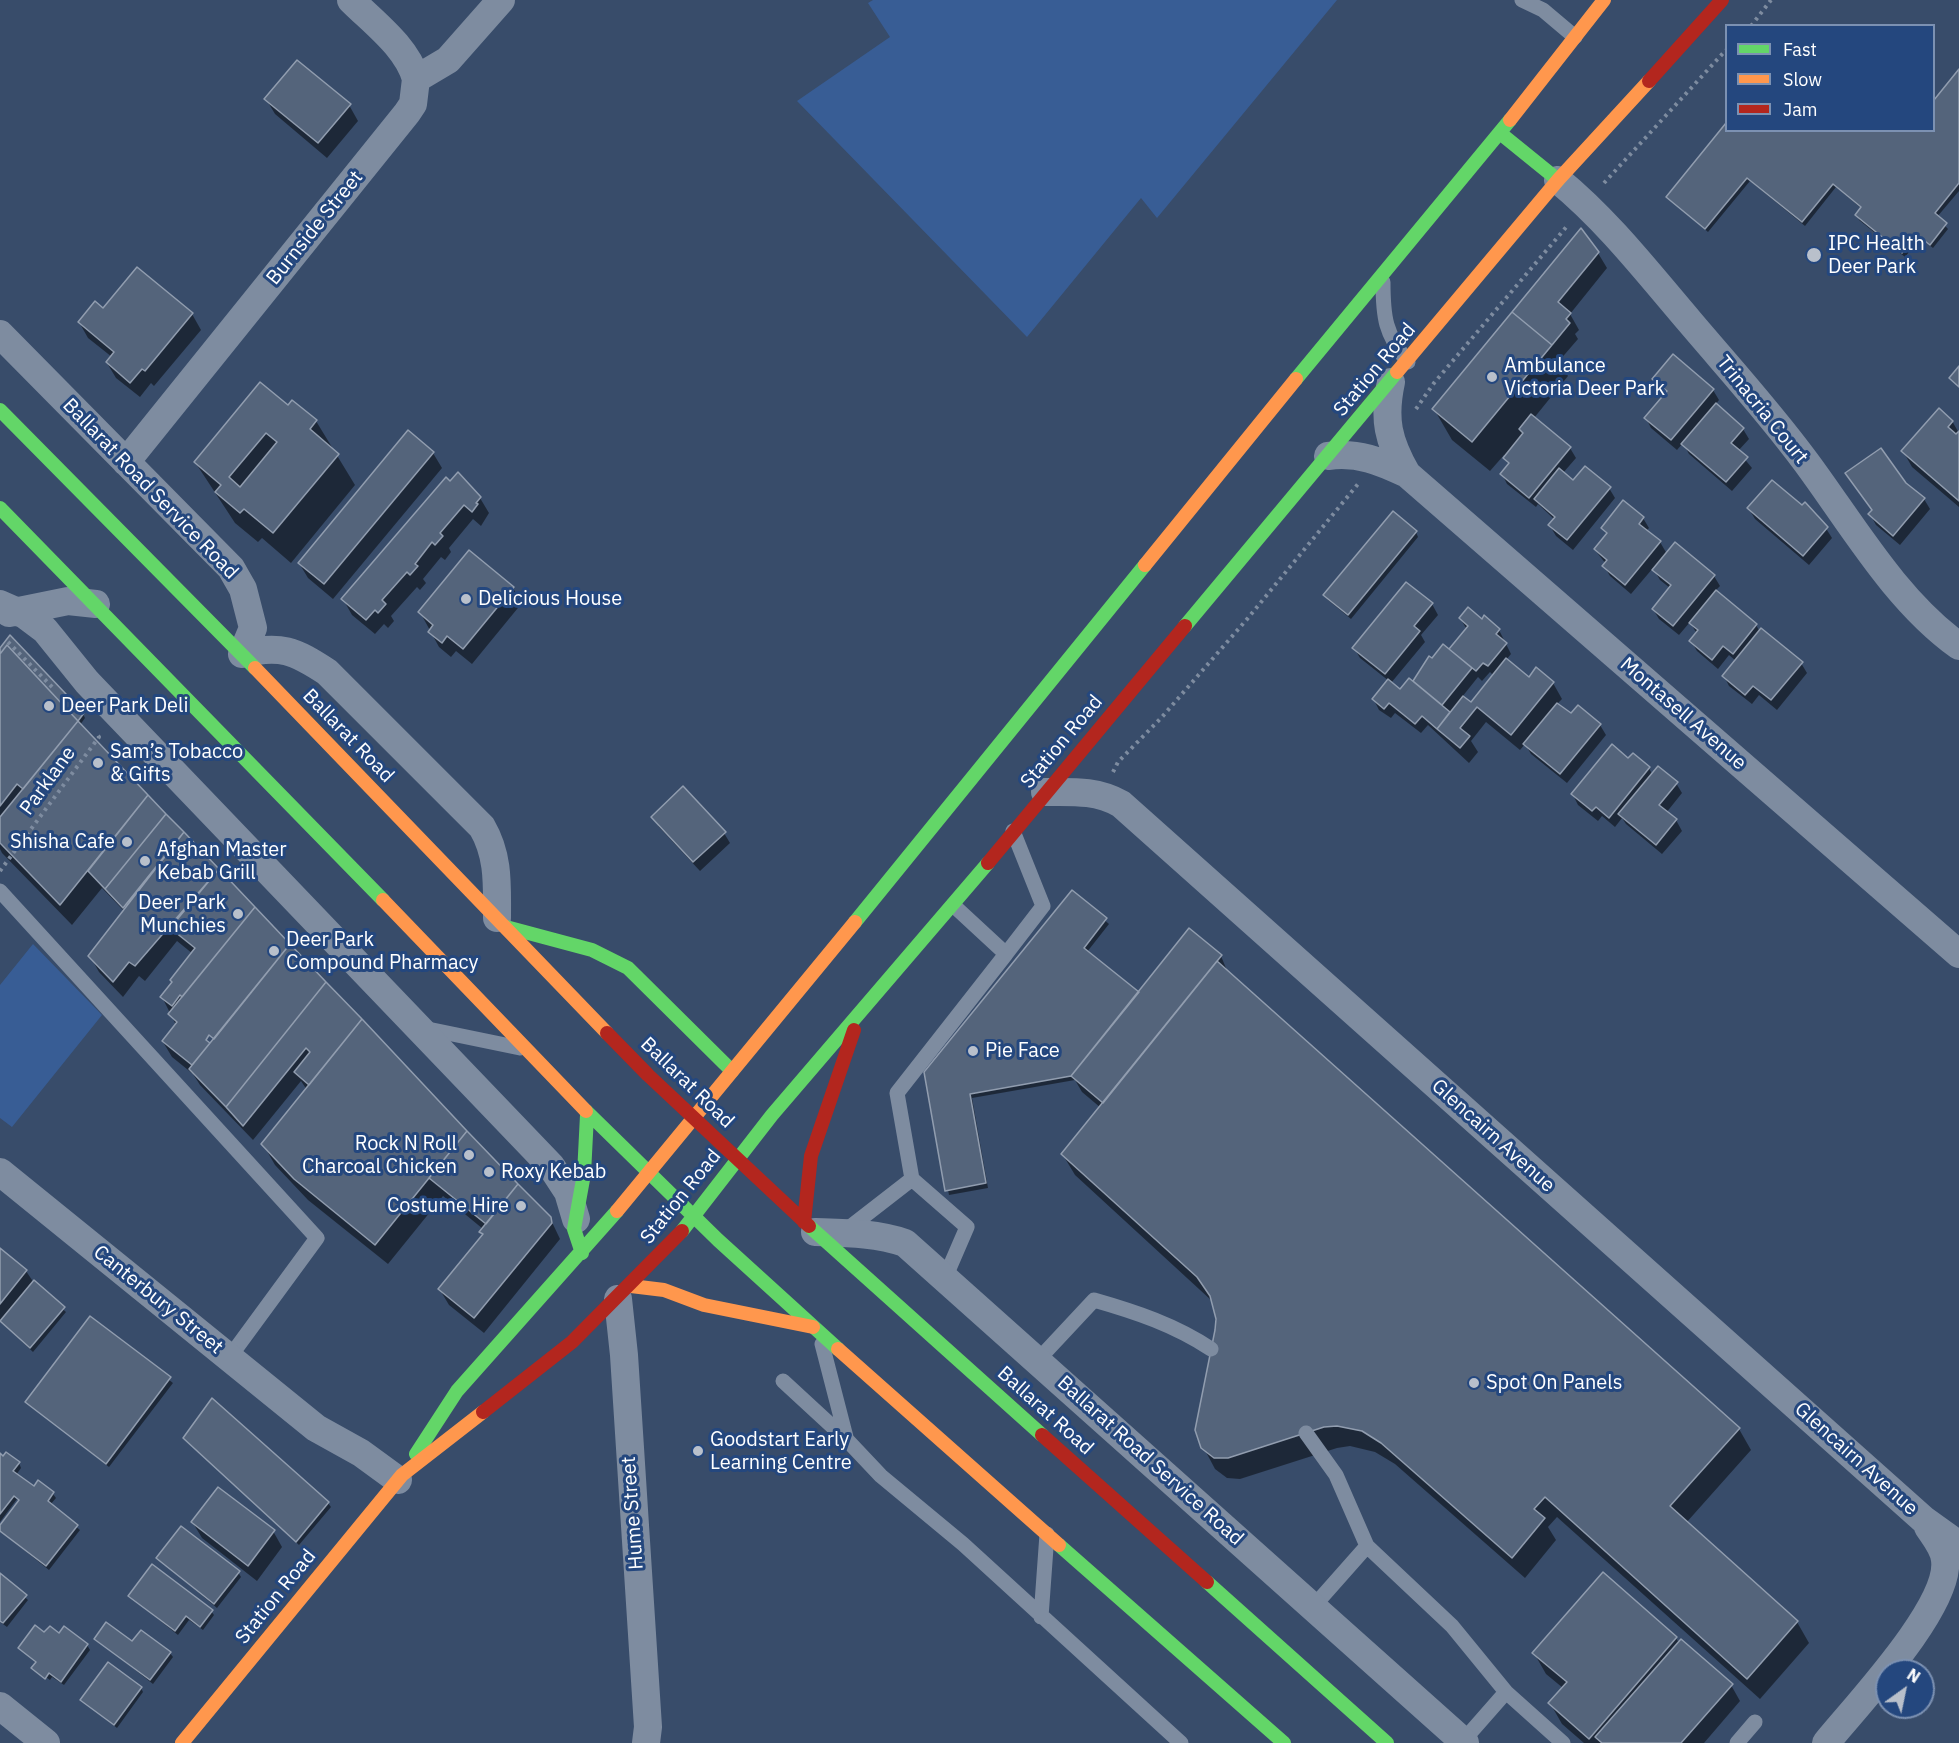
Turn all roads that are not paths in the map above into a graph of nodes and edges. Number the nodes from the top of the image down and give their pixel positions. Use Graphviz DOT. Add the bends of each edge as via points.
graph roads {
  1 [pos="351,0"];
  2 [pos="501,0"];
  3 [pos="1522,0"];
  4 [pos="1604,0"];
  5 [pos="1722,0"];
  6 [pos="1575,37"];
  7 [pos="416,79"];
  8 [pos="1500,133"];
  9 [pos="1558,180"];
  10 [pos="1384,273"];
  11 [pos="0,334"];
  12 [pos="1399,372"];
  13 [pos="0,410"];
  14 [pos="1328,456"];
  15 [pos="126,462"];
  16 [pos="1407,474"];
  17 [pos="0,508"];
  18 [pos="96,604"];
  19 [pos="5,618"];
  20 [pos="1959,646"];
  21 [pos="242,654"];
  22 [pos="1045,792"];
  23 [pos="1013,830"];
  24 [pos="0,891"];
  25 [pos="953,905"];
  26 [pos="501,922"];
  27 [pos="1006,954"];
  28 [pos="1959,954"];
  29 [pos="861,1012"];
  30 [pos="417,1027"];
  31 [pos="529,1050"];
  32 [pos="732,1071"];
  33 [pos="587,1115"];
  34 [pos="693,1116"];
  35 [pos="737,1159"];
  36 [pos="0,1172"];
  37 [pos="647,1172"];
  38 [pos="912,1179"];
  39 [pos="694,1217"];
  40 [pos="576,1219"];
  41 [pos="821,1229"];
  42 [pos="582,1252"];
  43 [pos="945,1278"];
  44 [pos="624,1293"];
  45 [pos="815,1329"];
  46 [pos="1211,1349"];
  47 [pos="229,1358"];
  48 [pos="1037,1361"];
  49 [pos="783,1380"];
  50 [pos="1306,1433"];
  51 [pos="847,1440"];
  52 [pos="394,1484"];
  53 [pos="1924,1520"];
  54 [pos="1047,1534"];
  55 [pos="1959,1545"];
  56 [pos="1367,1546"];
  57 [pos="1959,1588"];
  58 [pos="1312,1607"];
  59 [pos="1929,1616"];
  60 [pos="1041,1617"];
  61 [pos="1506,1692"];
  62 [pos="0,1706"];
  63 [pos="1755,1722"];
  64 [pos="649,1738"];
  65 [pos="1463,1742"];
  66 [pos="46,1743"];
  67 [pos="182,1743"];
  68 [pos="1181,1743"];
  69 [pos="1284,1743"];
  70 [pos="1387,1743"];
  71 [pos="1563,1743"];
  72 [pos="1737,1743"];
  73 [pos="1826,1743"];
  1 -- 7 [label="street" via="402,52"];
  2 -- 7 [label="street" via="448,60"];
  3 -- 6 [label="lane" via="1544,10"];
  4 -- 6 [label="main road, Station Road"];
  5 -- 9 [label="main road, Station Road"];
  6 -- 8 [label="main road, Station Road"];
  7 -- 15 [label="street, Burnside Street" via="413,104 407,113"];
  8 -- 9 [label="main road"];
  8 -- 10 [label="main road, Station Road"];
  9 -- 12 [label="main road, Station Road"];
  9 -- 20 [label="street, Trinacria Court" via="1622,242 1787,436 1900,590"];
  10 -- 12 [label="lane" via="1383,310"];
  10 -- 32 [label="main road, Station Road"];
  11 -- 15 [label="street, Ballarat Road Service Road"];
  12 -- 14 [label="main road, Station Road"];
  12 -- 16 [label="street, Montasell Avenue" via="1385,407 1388,431"];
  13 -- 21 [label="main road, Ballarat Road"];
  14 -- 16 [label="street, Montasell Avenue" via="1367,457"];
  14 -- 22 [label="main road, Station Road"];
  15 -- 21 [label="street, Ballarat Road Service Road" via="236,575 246,596 253,628"];
  16 -- 28 [label="street, Montasell Avenue"];
  17 -- 18 [label="main road"];
  18 -- 19 [label="street" via="68,601"];
  18 -- 31 [label="main road"];
  19 -- 30 [label="street" via="33,621 49,634 87,682"];
  21 -- 26 [label="main road, Ballarat Road"];
  21 -- 26 [label="street" via="268,647 298,654 327,672 474,819 493,846"];
  22 -- 23 [label="main road, Station Road"];
  22 -- 53 [label="street, Glencairn Avenue" via="1102,795 1121,804"];
  23 -- 25 [label="main road, Station Road"];
  23 -- 27 [label="lane" via="1043,906"];
  24 -- 47 [label="lane" via="317,1238"];
  25 -- 27 [label="lane"];
  25 -- 29 [label="main road, Station Road"];
  26 -- 32 [label="main road" via="592,950 628,968"];
  26 -- 34 [label="main road, Ballarat Road" via="648,1075"];
  27 -- 38 [label="lane" via="897,1093"];
  29 -- 35 [label="main road, Station Road"];
  29 -- 41 [label="main road" via="811,1156"];
  30 -- 31 [label="lane"];
  30 -- 40 [label="street" via="556,1173 568,1192"];
  31 -- 33 [label="main road"];
  32 -- 34 [label="main road, Station Road"];
  33 -- 37 [label="main road"];
  33 -- 40 [label="main road" via="584,1173"];
  34 -- 35 [label="main road, Ballarat Road"];
  34 -- 37 [label="main road, Station Road"];
  35 -- 39 [label="main road, Station Road"];
  35 -- 41 [label="main road, Ballarat Road"];
  36 -- 47 [label="street, Canterbury Street"];
  37 -- 39 [label="main road"];
  37 -- 42 [label="main road, Station Road"];
  38 -- 41 [label="lane"];
  38 -- 43 [label="lane" via="967,1227"];
  39 -- 44 [label="main road, Station Road"];
  39 -- 45 [label="main road"];
  40 -- 42 [label="main road" via="574,1229"];
  41 -- 43 [label="street, Ballarat Road Service Road" via="889,1237 905,1243"];
  41 -- 70 [label="main road, Ballarat Road"];
  42 -- 52 [label="main road, Station Road" via="458,1391"];
  43 -- 48 [label="street, Ballarat Road Service Road"];
  44 -- 45 [label="main road" via="664,1290 704,1305"];
  44 -- 52 [label="main road, Station Road" via="507,1395"];
  44 -- 64 [label="street, Hume Street" via="627,1425"];
  45 -- 51 [label="lane"];
  45 -- 54 [label="main road"];
  46 -- 48 [label="lane" via="1159,1321 1094,1300"];
  47 -- 52 [label="street, Canterbury Street"];
  48 -- 58 [label="street, Ballarat Road Service Road"];
  49 -- 51 [label="lane"];
  50 -- 56 [label="lane" via="1336,1475"];
  51 -- 60 [label="lane" via="881,1476 963,1544"];
  52 -- 67 [label="main road, Station Road"];
  53 -- 55 [label="street, Glencairn Avenue"];
  53 -- 59 [label="street, Glencairn Avenue" via="1946,1558 1940,1590"];
  54 -- 60 [label="lane"];
  54 -- 69 [label="main road"];
  56 -- 58 [label="lane"];
  56 -- 61 [label="lane" via="1452,1626"];
  57 -- 59 [label="street, Glencairn Avenue" via="1953,1598"];
  58 -- 65 [label="street, Ballarat Road Service Road"];
  59 -- 73 [label="street, Glencairn Avenue"];
  60 -- 68 [label="lane"];
  61 -- 65 [label="lane"];
  61 -- 71 [label="lane"];
  62 -- 66 [label="street"];
  63 -- 72 [label="lane"];
}
